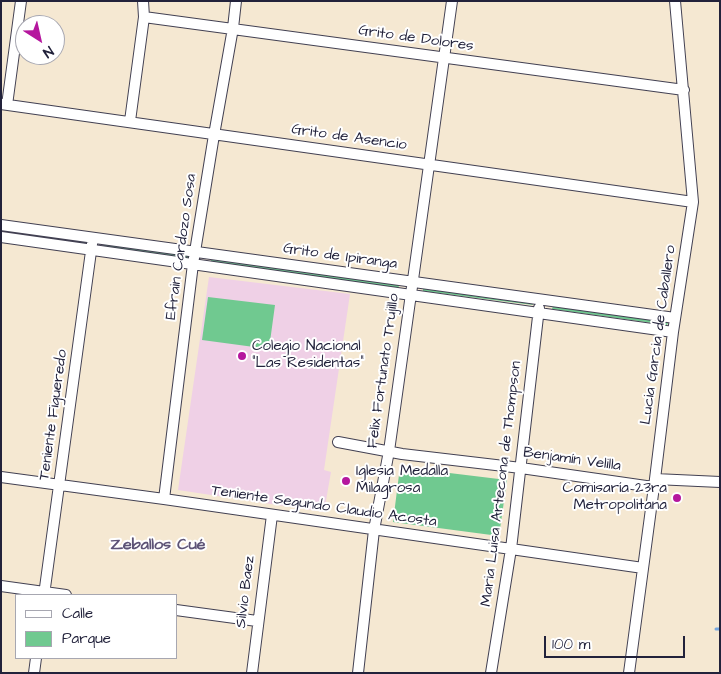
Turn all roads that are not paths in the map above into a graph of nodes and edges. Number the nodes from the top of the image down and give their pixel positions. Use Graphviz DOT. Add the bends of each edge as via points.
graph roads {
  1 [pos="21,1"];
  2 [pos="144,1"];
  3 [pos="236,1"];
  4 [pos="452,1"];
  5 [pos="675,1"];
  6 [pos="144,17"];
  7 [pos="233,28"];
  8 [pos="444,58"];
  9 [pos="684,90"];
  10 [pos="4,104"];
  11 [pos="130,121"];
  12 [pos="214,135"];
  13 [pos="430,164"];
  14 [pos="693,202"];
  15 [pos="1,225"];
  16 [pos="1,237"];
  17 [pos="93,238"];
  18 [pos="92,249"];
  19 [pos="195,252"];
  20 [pos="193,264"];
  21 [pos="412,282"];
  22 [pos="410,294"];
  23 [pos="540,299"];
  24 [pos="539,313"];
  25 [pos="675,318"];
  26 [pos="672,332"];
  27 [pos="338,442"];
  28 [pos="389,451"];
  29 [pos="521,468"];
  30 [pos="1,478"];
  31 [pos="720,482"];
  32 [pos="654,483"];
  33 [pos="60,486"];
  34 [pos="164,499"];
  35 [pos="272,515"];
  36 [pos="374,530"];
  37 [pos="511,549"];
  38 [pos="643,568"];
  39 [pos="1,586"];
  40 [pos="44,594"];
  41 [pos="178,610"];
  42 [pos="257,621"];
  43 [pos="36,659"];
  44 [pos="34,673"];
  45 [pos="253,673"];
  46 [pos="358,673"];
  47 [pos="491,673"];
  48 [pos="628,673"];
  1 -- 10 [label="street"];
  2 -- 6 [label="street"];
  3 -- 7 [label="street, Efrain Cardozo Sosa"];
  4 -- 8 [label="street, Felix Fortunato Trujillo"];
  5 -- 9 [label="street, Lucia Garcia de Caballero"];
  6 -- 7 [label="street, Grito de Dolores"];
  6 -- 11 [label="street"];
  7 -- 8 [label="street, Grito de Dolores"];
  7 -- 12 [label="street, Efrain Cardozo Sosa"];
  8 -- 9 [label="street, Grito de Dolores"];
  8 -- 13 [label="street, Felix Fortunato Trujillo"];
  9 -- 14 [label="street, Lucia Garcia de Caballero"];
  10 -- 11 [label="street, Grito de Asencio"];
  11 -- 12 [label="street, Grito de Asencio"];
  12 -- 13 [label="street, Grito de Asencio"];
  12 -- 19 [label="street, Efrain Cardozo Sosa"];
  13 -- 14 [label="street, Grito de Asencio"];
  13 -- 21 [label="street, Felix Fortunato Trujillo"];
  14 -- 25 [label="street, Lucia Garcia de Caballero"];
  15 -- 17 [label="street, Grito de Ipiranga"];
  16 -- 18 [label="street, Grito de Ipiranga"];
  17 -- 18 [label="street, Teniente Figueredo"];
  17 -- 19 [label="street, Grito de Ipiranga"];
  18 -- 20 [label="street, Grito de Ipiranga"];
  18 -- 33 [label="street, Teniente Figueredo"];
  19 -- 20 [label="street, Efrain Cardozo Sosa"];
  19 -- 21 [label="street, Grito de Ipiranga"];
  20 -- 22 [label="street, Grito de Ipiranga"];
  20 -- 34 [label="street, Efrain Cardozo Sosa"];
  21 -- 22 [label="street, Felix Fortunato Trujillo"];
  21 -- 23 [label="street, Grito de Ipiranga"];
  22 -- 24 [label="street, Grito de Ipiranga"];
  22 -- 28 [label="street, Felix Fortunato Trujillo"];
  23 -- 24 [label="street, Maria Luisa Artecona de Thompson"];
  23 -- 25 [label="street, Grito de Ipiranga"];
  24 -- 26 [label="street, Grito de Ipiranga"];
  24 -- 29 [label="street, Maria Luisa Artecona de Thompson"];
  25 -- 26 [label="street, Lucia Garcia de Caballero"];
  26 -- 32 [label="street, Lucia Garcia de Caballero"];
  27 -- 28 [label="street, Benjamín Velilla"];
  28 -- 29 [label="street, Benjamín Velilla"];
  28 -- 36 [label="street, Felix Fortunato Trujillo"];
  29 -- 32 [label="street, Benjamín Velilla"];
  29 -- 37 [label="street, Maria Luisa Artecona de Thompson"];
  30 -- 33 [label="street, Teniente Segundo Claudio Acosta"];
  31 -- 32 [label="street, Benjamín Velilla"];
  32 -- 38 [label="street, Lucia Garcia de Caballero"];
  33 -- 34 [label="street, Teniente Segundo Claudio Acosta"];
  33 -- 40 [label="street, Teniente Figueredo"];
  34 -- 35 [label="street, Teniente Segundo Claudio Acosta"];
  35 -- 36 [label="street, Teniente Segundo Claudio Acosta"];
  35 -- 42 [label="street, Silvio Baez"];
  36 -- 37 [label="street, Teniente Segundo Claudio Acosta"];
  36 -- 46 [label="street, Felix Fortunato Trujillo"];
  37 -- 38 [label="street, Teniente Segundo Claudio Acosta"];
  37 -- 47 [label="street, Maria Luisa Artecona de Thompson"];
  38 -- 48 [label="street, Lucia Garcia de Caballero"];
  39 -- 40 [label="street"];
  41 -- 42 [label="street"];
  42 -- 45 [label="street, Silvio Baez"];
  43 -- 44 [label="street"];
}
